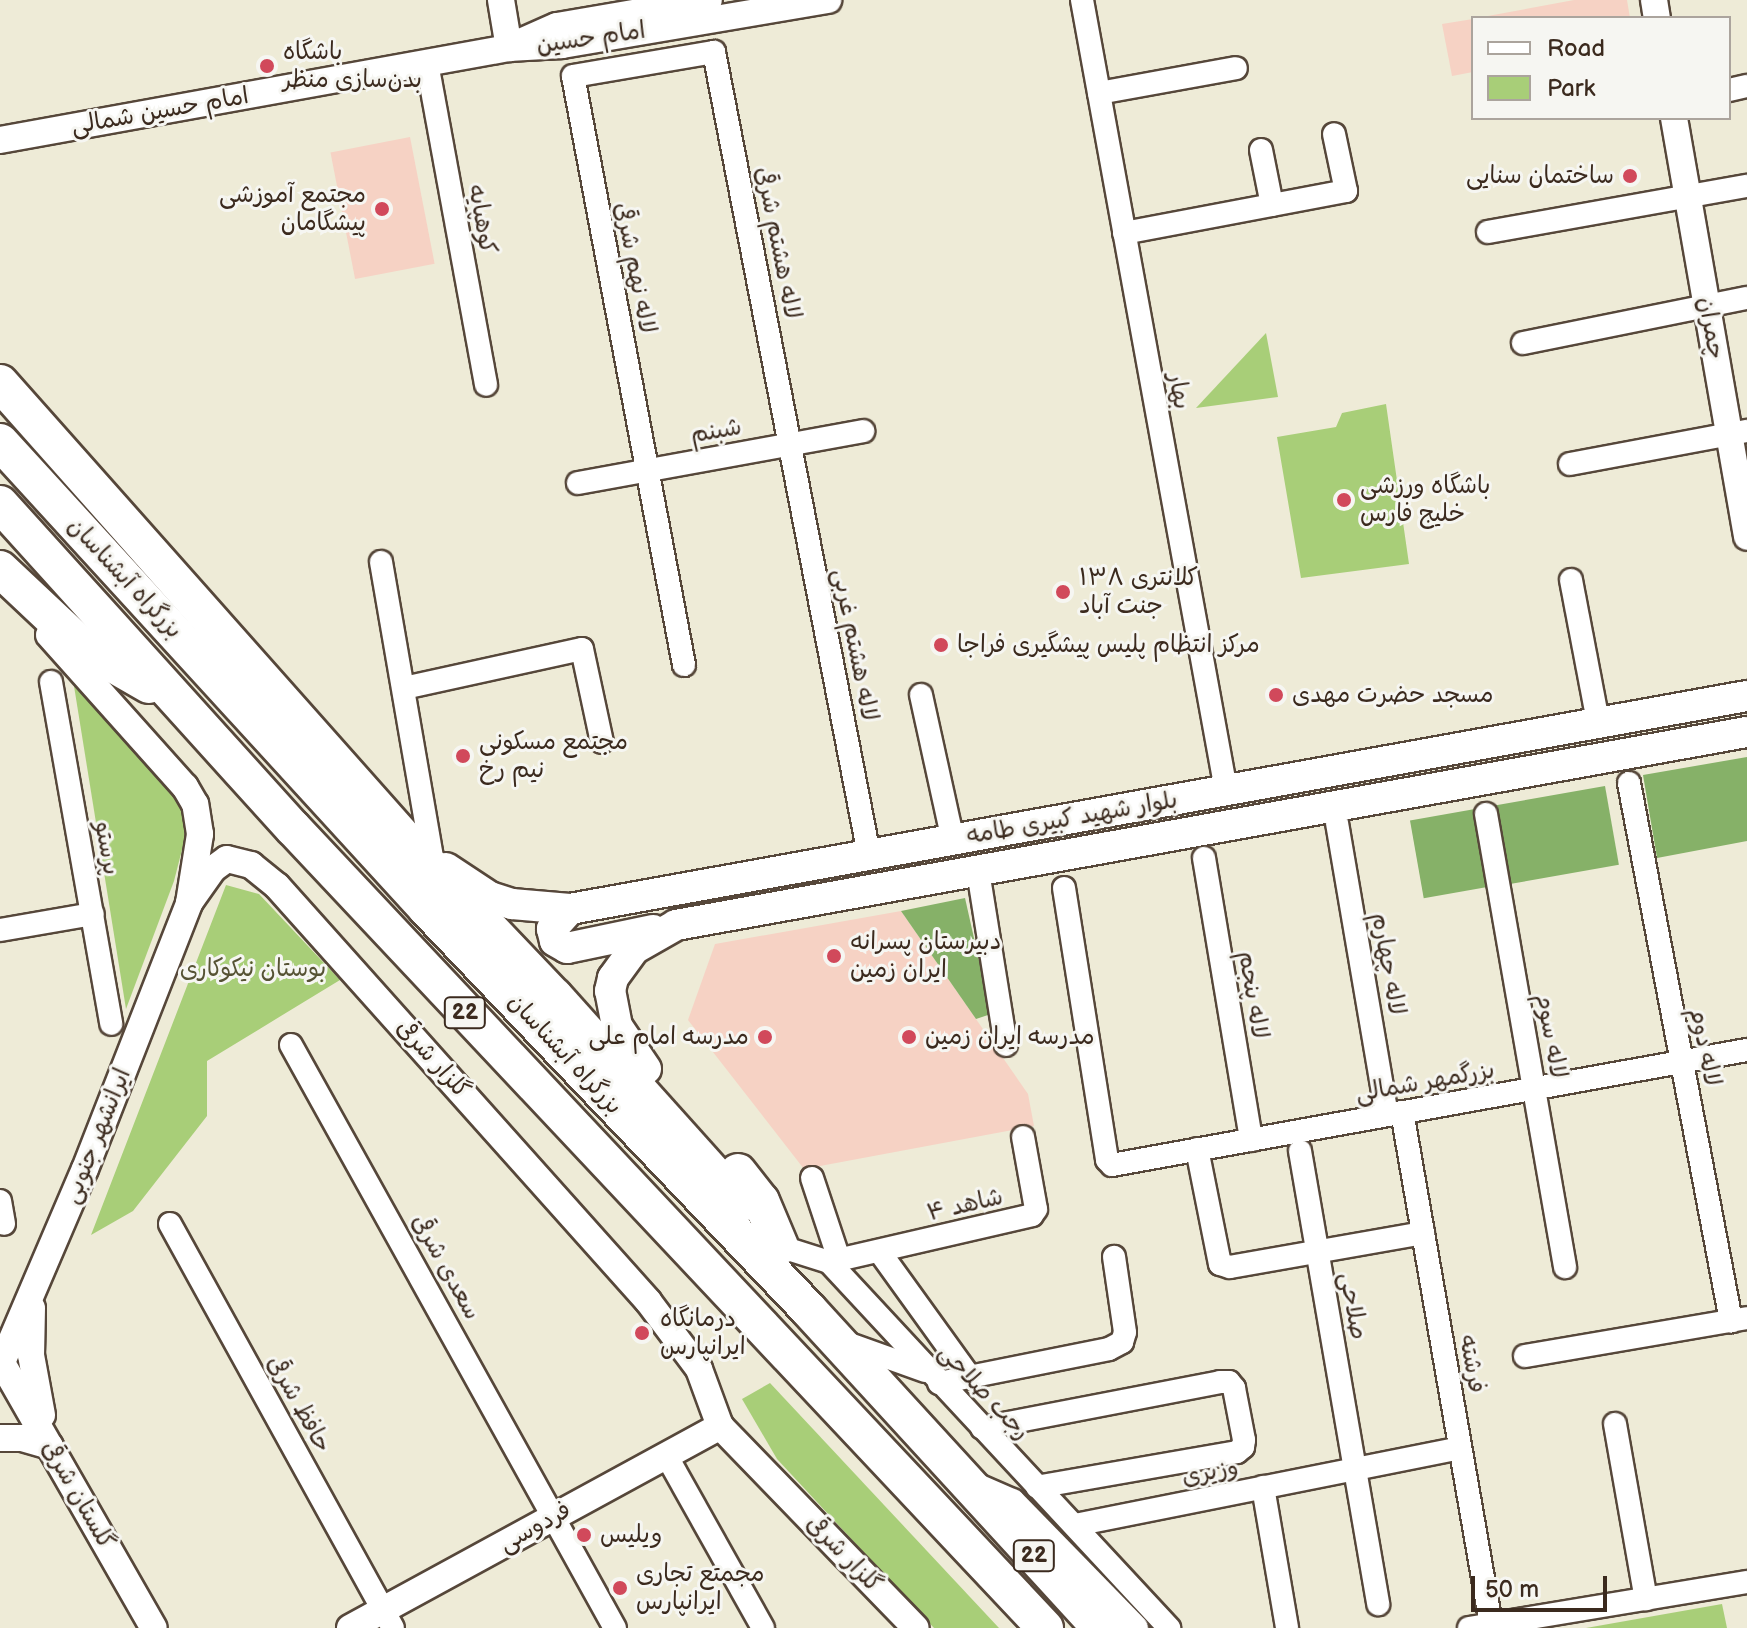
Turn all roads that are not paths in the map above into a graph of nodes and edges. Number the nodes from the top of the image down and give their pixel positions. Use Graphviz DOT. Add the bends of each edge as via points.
graph roads {
  1 [pos="501,0"];
  2 [pos="709,0"];
  3 [pos="828,0"];
  4 [pos="1082,0"];
  5 [pos="509,48"];
  6 [pos="427,63"];
  7 [pos="1236,68"];
  8 [pos="573,76"];
  9 [pos="1099,93"];
  10 [pos="1674,120"];
  11 [pos="1334,134"];
  12 [pos="0,140"];
  13 [pos="1261,150"];
  14 [pos="1747,186"];
  15 [pos="1688,196"];
  16 [pos="1272,205"];
  17 [pos="1488,232"];
  18 [pos="1124,233"];
  19 [pos="1747,298"];
  20 [pos="1707,305"];
  21 [pos="1523,343"];
  22 [pos="0,383"];
  23 [pos="486,385"];
  24 [pos="863,431"];
  25 [pos="1738,432"];
  26 [pos="0,442"];
  27 [pos="790,444"];
  28 [pos="1570,464"];
  29 [pos="647,470"];
  30 [pos="578,483"];
  31 [pos="0,504"];
  32 [pos="1747,537"];
  33 [pos="381,562"];
  34 [pos="0,569"];
  35 [pos="0,575"];
  36 [pos="1571,580"];
  37 [pos="684,665"];
  38 [pos="51,682"];
  39 [pos="404,688"];
  40 [pos="921,695"];
  41 [pos="1747,696"];
  42 [pos="182,704"];
  43 [pos="1689,708"];
  44 [pos="1598,722"];
  45 [pos="1747,732"];
  46 [pos="1696,741"];
  47 [pos="602,742"];
  48 [pos="1629,783"];
  49 [pos="1226,790"];
  50 [pos="1486,814"];
  51 [pos="1337,823"];
  52 [pos="953,840"];
  53 [pos="422,852"];
  54 [pos="869,855"];
  55 [pos="1204,858"];
  56 [pos="978,871"];
  57 [pos="1064,888"];
  58 [pos="189,903"];
  59 [pos="570,909"];
  60 [pos="93,914"];
  61 [pos="676,925"];
  62 [pos="0,930"];
  63 [pos="111,1024"];
  64 [pos="291,1045"];
  65 [pos="1006,1045"];
  66 [pos="1747,1050"];
  67 [pos="1681,1061"];
  68 [pos="646,1069"];
  69 [pos="1534,1088"];
  70 [pos="1395,1114"];
  71 [pos="1023,1137"];
  72 [pos="1251,1140"];
  73 [pos="1197,1149"];
  74 [pos="1300,1151"];
  75 [pos="812,1178"];
  76 [pos="0,1201"];
  77 [pos="4,1224"];
  78 [pos="170,1224"];
  79 [pos="735,1232"];
  80 [pos="1423,1233"];
  81 [pos="780,1246"];
  82 [pos="879,1251"];
  83 [pos="1317,1254"];
  84 [pos="1114,1257"];
  85 [pos="834,1260"];
  86 [pos="1565,1267"];
  87 [pos="33,1291"];
  88 [pos="808,1309"];
  89 [pos="1739,1320"];
  90 [pos="837,1340"];
  91 [pos="1525,1356"];
  92 [pos="1,1365"];
  93 [pos="970,1377"];
  94 [pos="934,1378"];
  95 [pos="1615,1424"];
  96 [pos="720,1426"];
  97 [pos="982,1428"];
  98 [pos="0,1438"];
  99 [pos="50,1446"];
  100 [pos="1459,1448"];
  101 [pos="666,1455"];
  102 [pos="1355,1469"];
  103 [pos="968,1483"];
  104 [pos="1037,1487"];
  105 [pos="1263,1487"];
  106 [pos="556,1515"];
  107 [pos="938,1516"];
  108 [pos="1075,1525"];
  109 [pos="1747,1582"];
  110 [pos="1646,1599"];
  111 [pos="1378,1604"];
  112 [pos="388,1619"];
  113 [pos="1480,1626"];
  114 [pos="154,1628"];
  115 [pos="350,1628"];
  116 [pos="615,1628"];
  117 [pos="763,1628"];
  118 [pos="916,1628"];
  119 [pos="1025,1628"];
  120 [pos="1045,1628"];
  121 [pos="1100,1628"];
  122 [pos="1135,1628"];
  123 [pos="1169,1628"];
  124 [pos="1287,1628"];
  1 -- 5 [label="street"];
  2 -- 5 [label="street, امام حسین" via="557,26"];
  3 -- 5 [label="street, امام حسین" via="562,45"];
  4 -- 9 [label="street, بهار"];
  5 -- 6 [label="street, امام حسین شمالی"];
  6 -- 12 [label="street, امام حسین شمالی"];
  6 -- 23 [label="street, کوهپایه"];
  7 -- 9 [label="street"];
  8 -- 27 [label="street, لاله هشتم شرقی" via="714,52"];
  8 -- 29 [label="street, لاله نهم شرقی"];
  9 -- 18 [label="street, بهار"];
  10 -- 15 [label="street, چمران"];
  11 -- 16 [label="street" via="1346,191"];
  13 -- 16 [label="street"];
  14 -- 15 [label="street"];
  15 -- 17 [label="street"];
  15 -- 20 [label="street, چمران"];
  16 -- 18 [label="street"];
  18 -- 49 [label="street, بهار"];
  19 -- 20 [label="street"];
  20 -- 21 [label="street"];
  20 -- 25 [label="street, چمران"];
  22 -- 53 [label="highway"];
  24 -- 27 [label="street, شبنم"];
  25 -- 28 [label="street"];
  25 -- 32 [label="street, چمران"];
  26 -- 79 [label="highway, بزرگراه آبشناسان / 22" via="427,909"];
  27 -- 29 [label="street, شبنم"];
  27 -- 54 [label="street, لاله هشتم غربی"];
  29 -- 30 [label="street, شبنم"];
  29 -- 37 [label="street, لاله نهم شرقی"];
  31 -- 42 [label="highway, بزرگراه آبشناسان / 22"];
  33 -- 39 [label="street"];
  34 -- 42 [label="highway" via="83,647"];
  35 -- 58 [label="street" via="190,795 200,834"];
  36 -- 44 [label="street"];
  38 -- 60 [label="street, پرستو"];
  39 -- 47 [label="street" via="582,649"];
  39 -- 53 [label="street"];
  40 -- 52 [label="street"];
  41 -- 43 [label="main road, بلوار شهید کبیری طامه"];
  42 -- 107 [label="highway, بزرگراه آبشناسان / 22"];
  43 -- 44 [label="main road, بلوار شهید کبیری طامه"];
  43 -- 46 [label="main road" via="1701,714 1703,722"];
  44 -- 49 [label="main road, بلوار شهید کبیری طامه"];
  45 -- 46 [label="main road, بلوار شهید کبیری طامه"];
  46 -- 56 [label="main road, بلوار شهید کبیری طامه"];
  48 -- 67 [label="street, لاله دوم"];
  49 -- 52 [label="main road, بلوار شهید کبیری طامه"];
  50 -- 69 [label="street, لاله سوم"];
  51 -- 70 [label="street, لاله چهارم"];
  52 -- 54 [label="main road, بلوار شهید کبیری طامه"];
  53 -- 59 [label="main road, بلوار شهید کبیری طامه" via="490,897"];
  53 -- 81 [label="highway"];
  54 -- 59 [label="main road, بلوار شهید کبیری طامه"];
  55 -- 72 [label="street, لاله پنجم"];
  56 -- 61 [label="main road, بلوار شهید کبیری طامه"];
  56 -- 65 [label="street"];
  57 -- 73 [label="street, بزرگمهر شمالی" via="1107,1160 1112,1165"];
  58 -- 87 [label="street, ایرانشهر جنوبی"];
  58 -- 96 [label="street, گلزار شرقی" via="213,869 227,859 251,865 277,886 648,1301 699,1369"];
  59 -- 61 [label="main road" via="552,929 555,941 567,948"];
  60 -- 62 [label="street"];
  60 -- 63 [label="street, پرستو"];
  61 -- 68 [label="main road, بلوار شهید کبیری طامه" via="634,949 613,978 617,1026"];
  64 -- 106 [label="street, سعدی شرقی"];
  66 -- 67 [label="street, بزرگمهر شمالی"];
  67 -- 69 [label="street, بزرگمهر شمالی"];
  67 -- 89 [label="street, لاله دوم"];
  68 -- 81 [label="highway" via="754,1190"];
  69 -- 70 [label="street, بزرگمهر شمالی"];
  69 -- 86 [label="street, لاله سوم"];
  70 -- 72 [label="street, بزرگمهر شمالی"];
  70 -- 80 [label="street, فرشته"];
  71 -- 82 [label="street, شاهد ۴" via="1036,1209 1032,1215"];
  72 -- 73 [label="street, بزرگمهر شمالی"];
  73 -- 83 [label="street" via="1220,1264 1230,1267"];
  74 -- 83 [label="street, صلاحی"];
  75 -- 85 [label="street"];
  76 -- 77 [label="street"];
  78 -- 112 [label="street, حافظ شرقی"];
  79 -- 81 [label="street, رجب صلاحی"];
  79 -- 88 [label="highway, بزرگراه آبشناسان / 22"];
  80 -- 83 [label="street"];
  80 -- 100 [label="street, فرشته"];
  81 -- 85 [label="street, رجب صلاحی"];
  81 -- 88 [label="highway"];
  82 -- 85 [label="street, شاهد ۴"];
  82 -- 93 [label="street"];
  83 -- 102 [label="street, صلاحی"];
  84 -- 93 [label="street" via="1122,1342"];
  85 -- 94 [label="street, رجب صلاحی"];
  87 -- 92 [label="street, ایرانشهر جنوبی"];
  87 -- 99 [label="street" via="31,1355"];
  88 -- 90 [label="highway, بزرگراه آبشناسان / 22"];
  89 -- 91 [label="street"];
  90 -- 94 [label="street"];
  90 -- 103 [label="highway, بزرگراه آبشناسان / 22"];
  92 -- 99 [label="street, گلستان شرقی"];
  93 -- 94 [label="street"];
  94 -- 97 [label="street, رجب صلاحی"];
  95 -- 110 [label="street"];
  96 -- 101 [label="street, فردوسی"];
  96 -- 118 [label="street, گلزار شرقی"];
  97 -- 104 [label="street, رجب صلاحی"];
  97 -- 104 [label="street" via="1229,1382 1234,1388 1243,1447 1237,1452"];
  98 -- 99 [label="street"];
  99 -- 114 [label="street, گلستان شرقی"];
  100 -- 102 [label="street, وزیری"];
  100 -- 113 [label="street, فرشته"];
  101 -- 106 [label="street, فردوسی"];
  101 -- 117 [label="street"];
  102 -- 105 [label="street, وزیری"];
  102 -- 111 [label="street, صلاحی"];
  103 -- 121 [label="highway, بزرگراه آبشناسان / 22"];
  103 -- 122 [label="street" via="1012,1502"];
  104 -- 108 [label="street, رجب صلاحی"];
  105 -- 108 [label="street, وزیری"];
  105 -- 124 [label="street"];
  106 -- 112 [label="street, فردوسی"];
  106 -- 116 [label="street, سعدی شرقی"];
  107 -- 119 [label="street"];
  107 -- 120 [label="highway, بزرگراه آبشناسان / 22"];
  108 -- 123 [label="street, رجب صلاحی"];
  109 -- 110 [label="street"];
  110 -- 113 [label="street"];
  112 -- 115 [label="street, فردوسی"];
}
